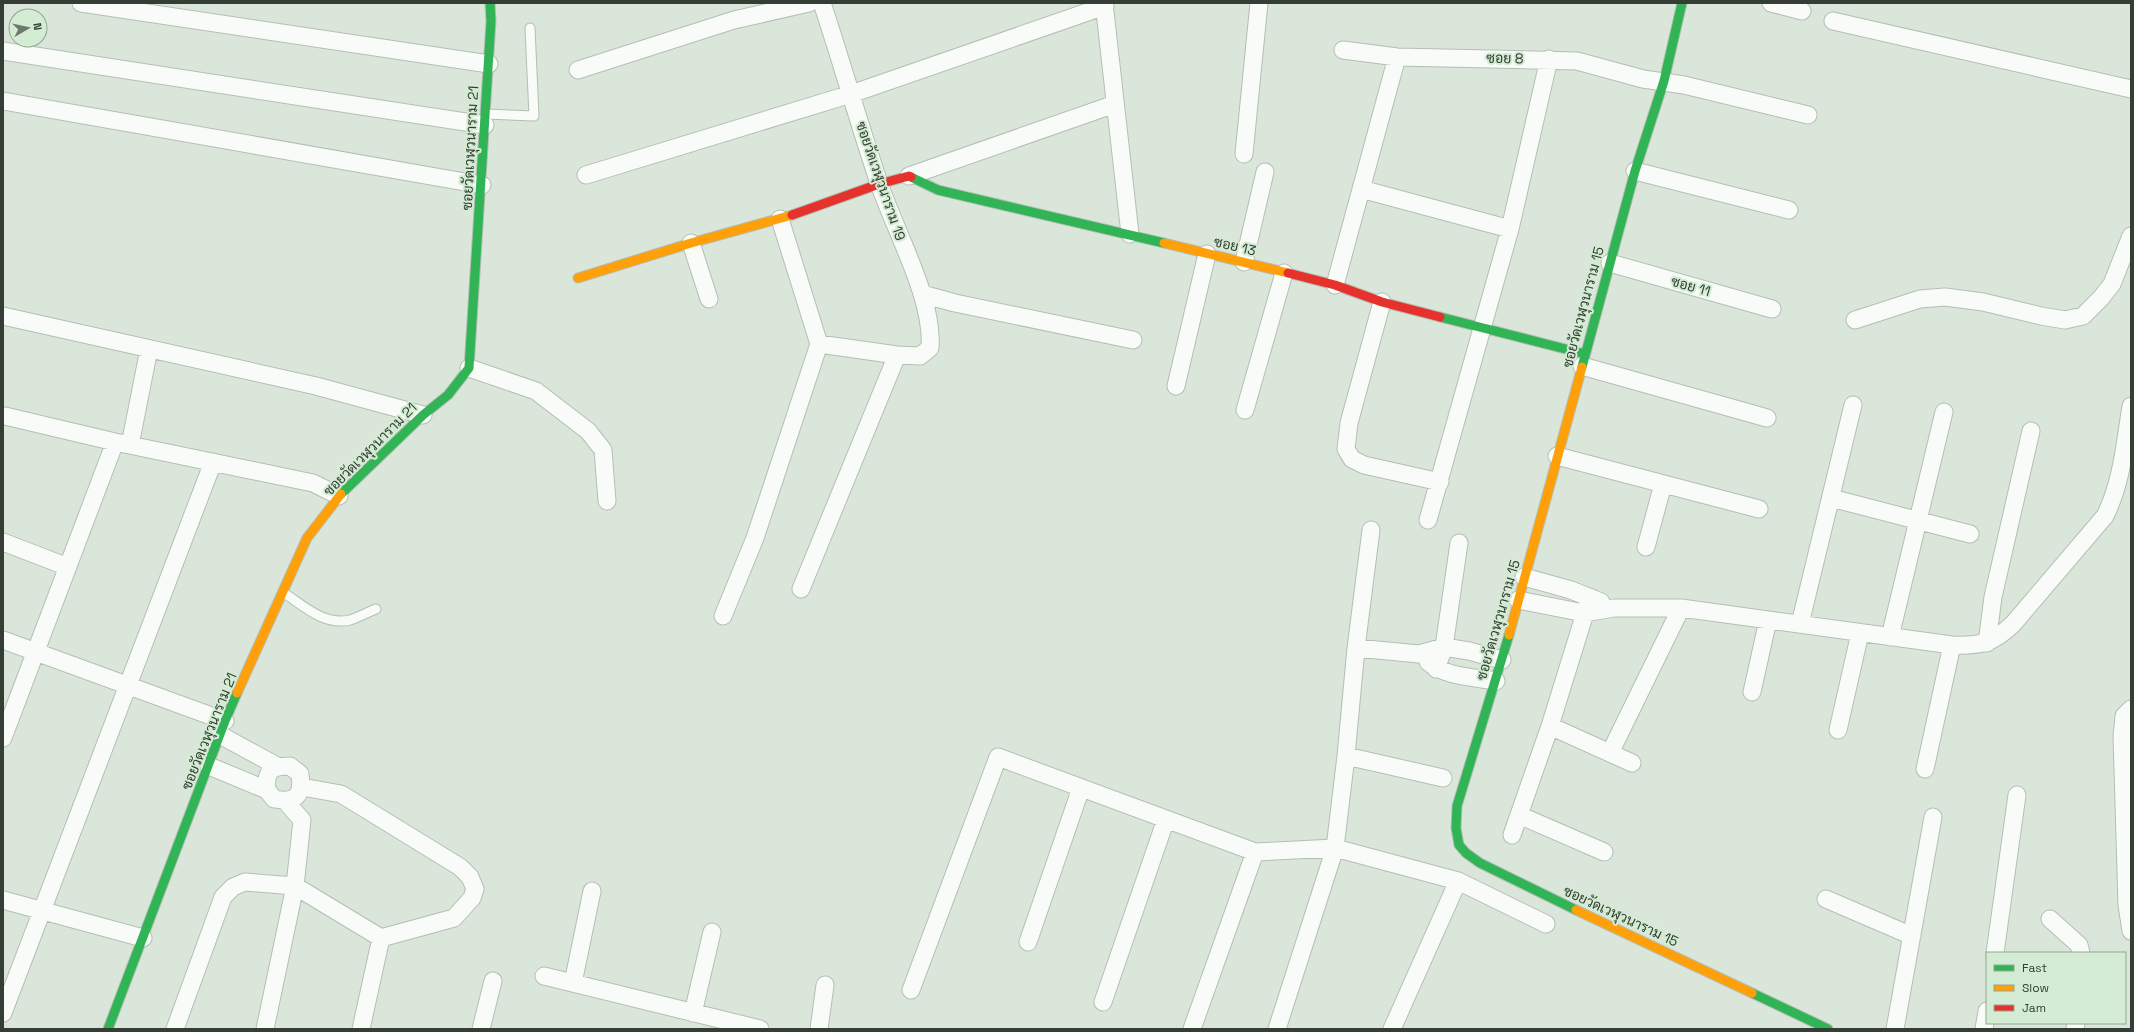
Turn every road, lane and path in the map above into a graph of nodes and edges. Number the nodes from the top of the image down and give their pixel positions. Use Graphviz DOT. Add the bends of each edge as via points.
graph roads {
  1 [pos="81,3"];
  2 [pos="490,3"];
  3 [pos="809,3"];
  4 [pos="822,3"];
  5 [pos="1259,3"];
  6 [pos="1682,3"];
  7 [pos="1771,3"];
  8 [pos="1104,5"];
  9 [pos="1802,11"];
  10 [pos="1833,21"];
  11 [pos="530,28"];
  12 [pos="3,50"];
  13 [pos="1343,50"];
  14 [pos="1397,56"];
  15 [pos="1549,59"];
  16 [pos="489,64"];
  17 [pos="578,70"];
  18 [pos="1664,81"];
  19 [pos="2131,89"];
  20 [pos="852,94"];
  21 [pos="3,101"];
  22 [pos="1115,104"];
  23 [pos="1808,114"];
  24 [pos="486,119"];
  25 [pos="1244,154"];
  26 [pos="1636,170"];
  27 [pos="1265,172"];
  28 [pos="586,175"];
  29 [pos="909,176"];
  30 [pos="880,184"];
  31 [pos="482,186"];
  32 [pos="1361,189"];
  33 [pos="1789,210"];
  34 [pos="780,219"];
  35 [pos="1510,229"];
  36 [pos="1130,234"];
  37 [pos="2131,236"];
  38 [pos="691,244"];
  39 [pos="1207,254"];
  40 [pos="1244,262"];
  41 [pos="1610,263"];
  42 [pos="1284,273"];
  43 [pos="578,278"];
  44 [pos="1335,285"];
  45 [pos="922,294"];
  46 [pos="709,299"];
  47 [pos="1382,302"];
  48 [pos="1772,309"];
  49 [pos="3,316"];
  50 [pos="1855,320"];
  51 [pos="1483,328"];
  52 [pos="1133,340"];
  53 [pos="819,344"];
  54 [pos="148,349"];
  55 [pos="897,355"];
  56 [pos="1583,360"];
  57 [pos="469,368"];
  58 [pos="1176,386"];
  59 [pos="1853,405"];
  60 [pos="2131,406"];
  61 [pos="1245,410"];
  62 [pos="1944,412"];
  63 [pos="423,415"];
  64 [pos="5,416"];
  65 [pos="1767,418"];
  66 [pos="2031,431"];
  67 [pos="123,443"];
  68 [pos="1557,456"];
  69 [pos="213,462"];
  70 [pos="2125,480"];
  71 [pos="1440,482"];
  72 [pos="1663,484"];
  73 [pos="339,496"];
  74 [pos="1831,498"];
  75 [pos="607,500"];
  76 [pos="1758,509"];
  77 [pos="1428,520"];
  78 [pos="1918,521"];
  79 [pos="1371,530"];
  80 [pos="1970,534"];
  81 [pos="3,542"];
  82 [pos="1459,543"];
  83 [pos="1646,547"];
  84 [pos="68,567"];
  85 [pos="1524,578"];
  86 [pos="801,589"];
  87 [pos="284,593"];
  88 [pos="1590,597"];
  89 [pos="1518,600"];
  90 [pos="1614,608"];
  91 [pos="1681,608"];
  92 [pos="376,609"];
  93 [pos="1584,613"];
  94 [pos="723,616"];
  95 [pos="1768,620"];
  96 [pos="1800,624"];
  97 [pos="1860,633"];
  98 [pos="1890,637"];
  99 [pos="3,640"];
  100 [pos="1986,643"];
  101 [pos="1952,645"];
  102 [pos="1444,647"];
  103 [pos="1356,648"];
  104 [pos="36,652"];
  105 [pos="1419,654"];
  106 [pos="1502,660"];
  107 [pos="1436,669"];
  108 [pos="1496,681"];
  109 [pos="128,686"];
  110 [pos="1752,692"];
  111 [pos="2131,709"];
  112 [pos="1550,726"];
  113 [pos="223,728"];
  114 [pos="1838,730"];
  115 [pos="3,738"];
  116 [pos="1610,753"];
  117 [pos="1346,756"];
  118 [pos="1632,763"];
  119 [pos="209,766"];
  120 [pos="277,766"];
  121 [pos="1925,769"];
  122 [pos="1443,778"];
  123 [pos="302,788"];
  124 [pos="1081,788"];
  125 [pos="267,790"];
  126 [pos="2017,795"];
  127 [pos="286,802"];
  128 [pos="1519,815"];
  129 [pos="1933,817"];
  130 [pos="1166,819"];
  131 [pos="1512,835"];
  132 [pos="1335,848"];
  133 [pos="1255,852"];
  134 [pos="1604,852"];
  135 [pos="1458,881"];
  136 [pos="295,886"];
  137 [pos="592,891"];
  138 [pos="1826,899"];
  139 [pos="3,900"];
  140 [pos="42,911"];
  141 [pos="2050,919"];
  142 [pos="1546,924"];
  143 [pos="2131,931"];
  144 [pos="712,932"];
  145 [pos="1912,936"];
  146 [pos="143,938"];
  147 [pos="381,938"];
  148 [pos="1028,942"];
  149 [pos="1995,952"];
  150 [pos="2081,952"];
  151 [pos="544,976"];
  152 [pos="493,981"];
  153 [pos="573,983"];
  154 [pos="825,985"];
  155 [pos="911,990"];
  156 [pos="1103,1002"];
  157 [pos="3,1013"];
  158 [pos="694,1013"];
  159 [pos="1986,1017"];
  160 [pos="108,1029"];
  161 [pos="175,1029"];
  162 [pos="265,1029"];
  163 [pos="361,1029"];
  164 [pos="481,1029"];
  165 [pos="760,1029"];
  166 [pos="819,1029"];
  167 [pos="1192,1029"];
  168 [pos="1277,1029"];
  169 [pos="1392,1029"];
  170 [pos="1828,1029"];
  171 [pos="1895,1029"];
  172 [pos="1984,1029"];
  1 -- 16 [label="street"];
  2 -- 16 [label="street, ซอยวัดเวฬุวนาราม 21"];
  3 -- 17 [label="street" via="734,20"];
  4 -- 20 [label="street, ซอยวัดเวฬุวนาราม 19"];
  5 -- 25 [label="street"];
  6 -- 18 [label="street, ซอยวัดเวฬุวนาราม 15"];
  7 -- 9 [label="street"];
  8 -- 20 [label="street"];
  8 -- 22 [label="street"];
  10 -- 19 [label="street"];
  11 -- 24 [label="lane" via="534,116"];
  12 -- 24 [label="street"];
  13 -- 14 [label="street, ซอย 8"];
  14 -- 15 [label="street, ซอย 8"];
  14 -- 32 [label="street"];
  15 -- 18 [label="street, ซอย 8" via="1577,61 1643,79"];
  15 -- 35 [label="street"];
  16 -- 24 [label="street, ซอยวัดเวฬุวนาราม 21"];
  18 -- 23 [label="street, ซอย 8"];
  18 -- 26 [label="street, ซอยวัดเวฬุวนาราม 15"];
  20 -- 28 [label="street"];
  20 -- 30 [label="street, ซอยวัดเวฬุวนาราม 19"];
  21 -- 31 [label="street"];
  22 -- 29 [label="street"];
  22 -- 36 [label="street"];
  24 -- 31 [label="street, ซอยวัดเวฬุวนาราม 21"];
  26 -- 33 [label="street"];
  26 -- 41 [label="street, ซอยวัดเวฬุวนาราม 15"];
  27 -- 40 [label="street"];
  29 -- 30 [label="street"];
  29 -- 36 [label="street, ซอย 13" via="938,190"];
  30 -- 34 [label="street"];
  30 -- 45 [label="street, ซอยวัดเวฬุวนาราม 19"];
  31 -- 57 [label="street, ซอยวัดเวฬุวนาราม 21"];
  32 -- 35 [label="street"];
  32 -- 44 [label="street"];
  34 -- 38 [label="street"];
  34 -- 53 [label="street"];
  35 -- 51 [label="street"];
  36 -- 39 [label="street, ซอย 13"];
  37 -- 50 [label="street" via="2112,284 2083,316 2065,320 1983,302 1945,297 1920,298"];
  38 -- 43 [label="street"];
  38 -- 46 [label="street"];
  39 -- 40 [label="street, ซอย 13"];
  39 -- 58 [label="street"];
  40 -- 42 [label="street, ซอย 13"];
  41 -- 48 [label="street, ซอย 11"];
  41 -- 56 [label="street, ซอยวัดเวฬุวนาราม 15"];
  42 -- 44 [label="street, ซอย 13"];
  42 -- 61 [label="street"];
  44 -- 47 [label="street, ซอย 13"];
  45 -- 52 [label="street"];
  45 -- 55 [label="street, ซอยวัดเวฬุวนาราม 19" via="931,336 930,348 920,356"];
  47 -- 51 [label="street, ซอย 13"];
  47 -- 71 [label="street" via="1349,423 1346,448 1352,459 1364,465"];
  49 -- 54 [label="street"];
  51 -- 56 [label="street, ซอย 13"];
  51 -- 71 [label="street"];
  53 -- 55 [label="street"];
  53 -- 94 [label="street" via="755,538"];
  54 -- 63 [label="street" via="316,386"];
  54 -- 67 [label="street"];
  55 -- 86 [label="street"];
  56 -- 65 [label="street"];
  56 -- 68 [label="street, ซอยวัดเวฬุวนาราม 15"];
  57 -- 63 [label="street, ซอยวัดเวฬุวนาราม 21" via="448,395"];
  57 -- 75 [label="street" via="536,392 588,431 603,450"];
  59 -- 74 [label="street"];
  60 -- 70 [label="street"];
  62 -- 78 [label="street"];
  63 -- 73 [label="street, ซอยวัดเวฬุวนาราม 21"];
  64 -- 67 [label="street"];
  66 -- 100 [label="street" via="1993,597"];
  67 -- 69 [label="street"];
  67 -- 84 [label="street"];
  68 -- 72 [label="street"];
  68 -- 85 [label="street, ซอยวัดเวฬุวนาราม 15"];
  69 -- 73 [label="street" via="313,483"];
  69 -- 109 [label="street"];
  70 -- 100 [label="street" via="2105,516 2013,624 2000,637"];
  71 -- 77 [label="street"];
  72 -- 76 [label="street"];
  72 -- 83 [label="street"];
  73 -- 87 [label="street, ซอยวัดเวฬุวนาราม 21" via="307,538"];
  74 -- 78 [label="street"];
  74 -- 96 [label="street"];
  78 -- 80 [label="street"];
  78 -- 98 [label="street"];
  79 -- 103 [label="street"];
  81 -- 84 [label="street"];
  82 -- 102 [label="street"];
  84 -- 104 [label="street"];
  85 -- 88 [label="street"];
  85 -- 89 [label="street, ซอยวัดเวฬุวนาราม 15"];
  87 -- 92 [label="lane" via="331,621 350,620"];
  87 -- 113 [label="street, ซอยวัดเวฬุวนาราม 21"];
  88 -- 90 [label="street"];
  88 -- 93 [label="street"];
  89 -- 93 [label="street"];
  89 -- 106 [label="street, ซอยวัดเวฬุวนาราม 15"];
  90 -- 91 [label="street"];
  90 -- 93 [label="street"];
  91 -- 95 [label="street"];
  91 -- 116 [label="street"];
  93 -- 112 [label="street"];
  95 -- 96 [label="street"];
  95 -- 110 [label="street"];
  96 -- 97 [label="street"];
  97 -- 98 [label="street"];
  97 -- 114 [label="street"];
  98 -- 101 [label="street"];
  99 -- 104 [label="street"];
  100 -- 101 [label="street" via="1976,646"];
  101 -- 121 [label="street"];
  102 -- 105 [label="street"];
  102 -- 106 [label="street"];
  102 -- 107 [label="street"];
  103 -- 105 [label="street"];
  103 -- 117 [label="street"];
  104 -- 109 [label="street"];
  104 -- 115 [label="street"];
  105 -- 107 [label="street"];
  106 -- 108 [label="street, ซอยวัดเวฬุวนาราม 15"];
  107 -- 108 [label="street"];
  108 -- 170 [label="street, ซอยวัดเวฬุวนาราม 15" via="1457,806 1455,830 1462,849 1479,862 1518,883"];
  109 -- 113 [label="street"];
  109 -- 140 [label="street"];
  111 -- 143 [label="street" via="2124,716 2122,736 2127,904"];
  112 -- 116 [label="street"];
  112 -- 128 [label="street"];
  113 -- 119 [label="street, ซอยวัดเวฬุวนาราม 21"];
  113 -- 120 [label="street"];
  116 -- 118 [label="street"];
  117 -- 122 [label="street"];
  117 -- 132 [label="street"];
  119 -- 125 [label="street"];
  119 -- 146 [label="street, ซอยวัดเวฬุวนาราม 21"];
  120 -- 123 [label="street" via="290,766 300,774"];
  120 -- 125 [label="street" via="270,771 266,780"];
  123 -- 127 [label="street" via="296,798"];
  123 -- 147 [label="street" via="341,794 460,867 470,877 476,889 472,898 454,918"];
  124 -- 130 [label="street"];
  124 -- 148 [label="street"];
  124 -- 155 [label="street" via="998,757"];
  125 -- 127 [label="street" via="274,799"];
  126 -- 149 [label="street"];
  127 -- 136 [label="street" via="302,820"];
  128 -- 131 [label="street"];
  128 -- 134 [label="street"];
  129 -- 145 [label="street"];
  130 -- 133 [label="street"];
  130 -- 156 [label="street"];
  132 -- 133 [label="street"];
  132 -- 135 [label="street"];
  132 -- 168 [label="street"];
  133 -- 167 [label="street"];
  135 -- 142 [label="street"];
  135 -- 169 [label="street"];
  136 -- 147 [label="street"];
  136 -- 161 [label="street" via="245,882 233,887 224,897"];
  136 -- 162 [label="street"];
  137 -- 153 [label="street"];
  138 -- 145 [label="street"];
  139 -- 140 [label="street"];
  140 -- 146 [label="street"];
  140 -- 157 [label="street"];
  141 -- 150 [label="street" via="2079,945"];
  144 -- 158 [label="street"];
  145 -- 171 [label="street"];
  146 -- 160 [label="street, ซอยวัดเวฬุวนาราม 21"];
  147 -- 163 [label="street"];
  151 -- 153 [label="street"];
  152 -- 164 [label="street"];
  153 -- 158 [label="street"];
  154 -- 166 [label="street"];
  158 -- 165 [label="street"];
  159 -- 172 [label="street"];
}
